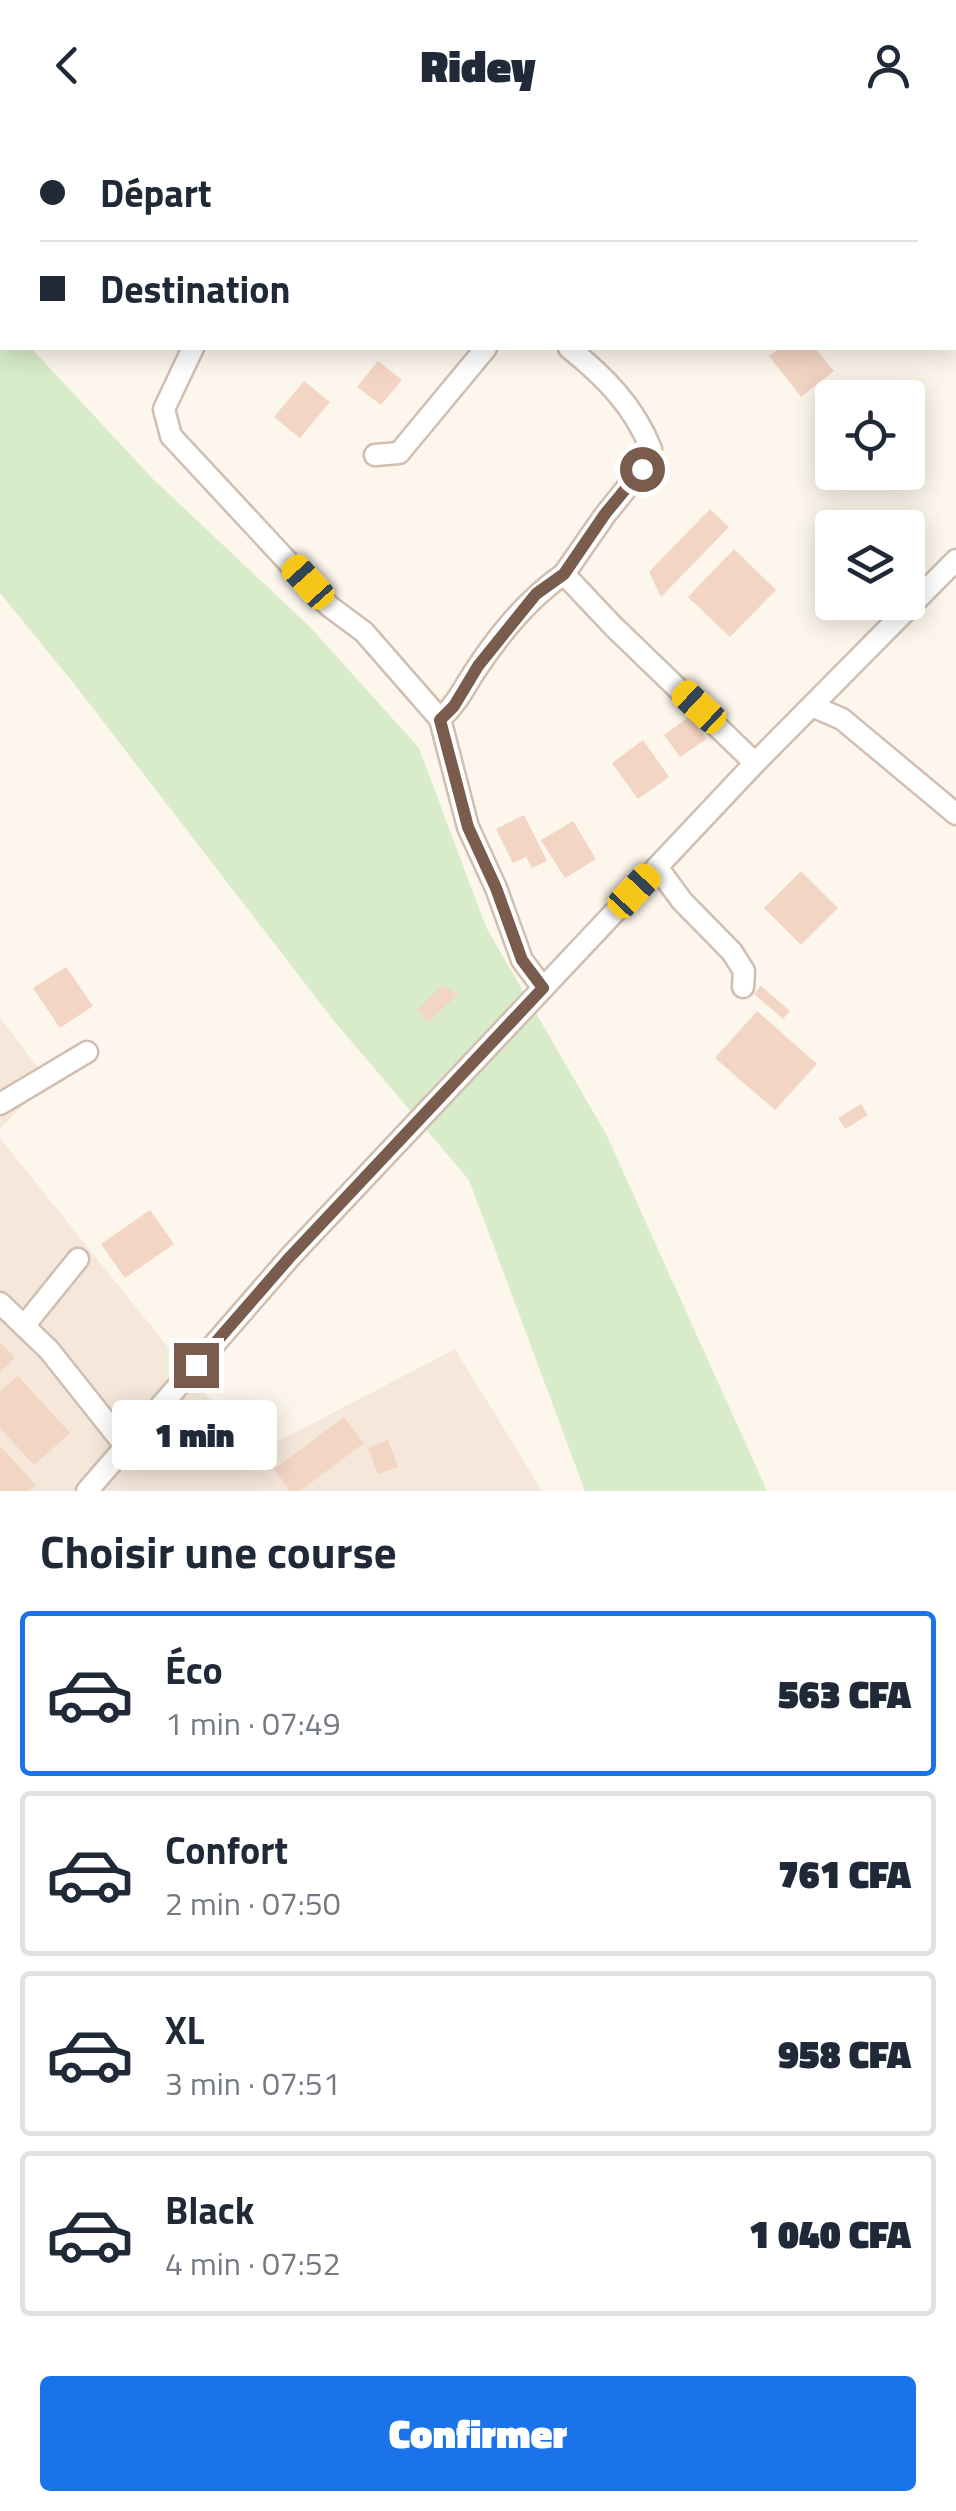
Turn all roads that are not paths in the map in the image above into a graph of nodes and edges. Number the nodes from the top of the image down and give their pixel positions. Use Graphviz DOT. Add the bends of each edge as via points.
graph roads {
  1 [pos="192,350"];
  2 [pos="484,350"];
  3 [pos="571,350"];
  4 [pos="375,455"];
  5 [pos="956,560"];
  6 [pos="564,574"];
  7 [pos="812,706"];
  8 [pos="440,720"];
  9 [pos="754,763"];
  10 [pos="956,814"];
  11 [pos="657,867"];
  12 [pos="743,987"];
  13 [pos="543,988"];
  14 [pos="86,1052"];
  15 [pos="0,1104"];
  16 [pos="78,1259"];
  17 [pos="0,1303"];
  18 [pos="24,1326"];
  19 [pos="126,1446"];
  20 [pos="96,1488"];
  1 -- 8 [label="street" via="164,408 171,436 330,606 364,632"];
  2 -- 4 [label="street" via="399,453"];
  3 -- 6 [label="street" via="607,379 651,449"];
  5 -- 7 [label="street"];
  6 -- 8 [label="street" via="536,594"];
  6 -- 9 [label="street"];
  7 -- 9 [label="street"];
  7 -- 10 [label="street" via="842,719"];
  8 -- 13 [label="street" via="468,827 522,960"];
  9 -- 11 [label="street"];
  11 -- 12 [label="street" via="732,952 744,971"];
  11 -- 13 [label="street"];
  13 -- 19 [label="street" via="290,1257"];
  14 -- 15 [label="street"];
  16 -- 18 [label="street"];
  17 -- 18 [label="street"];
  18 -- 19 [label="street"];
  19 -- 20 [label="street"];
}
